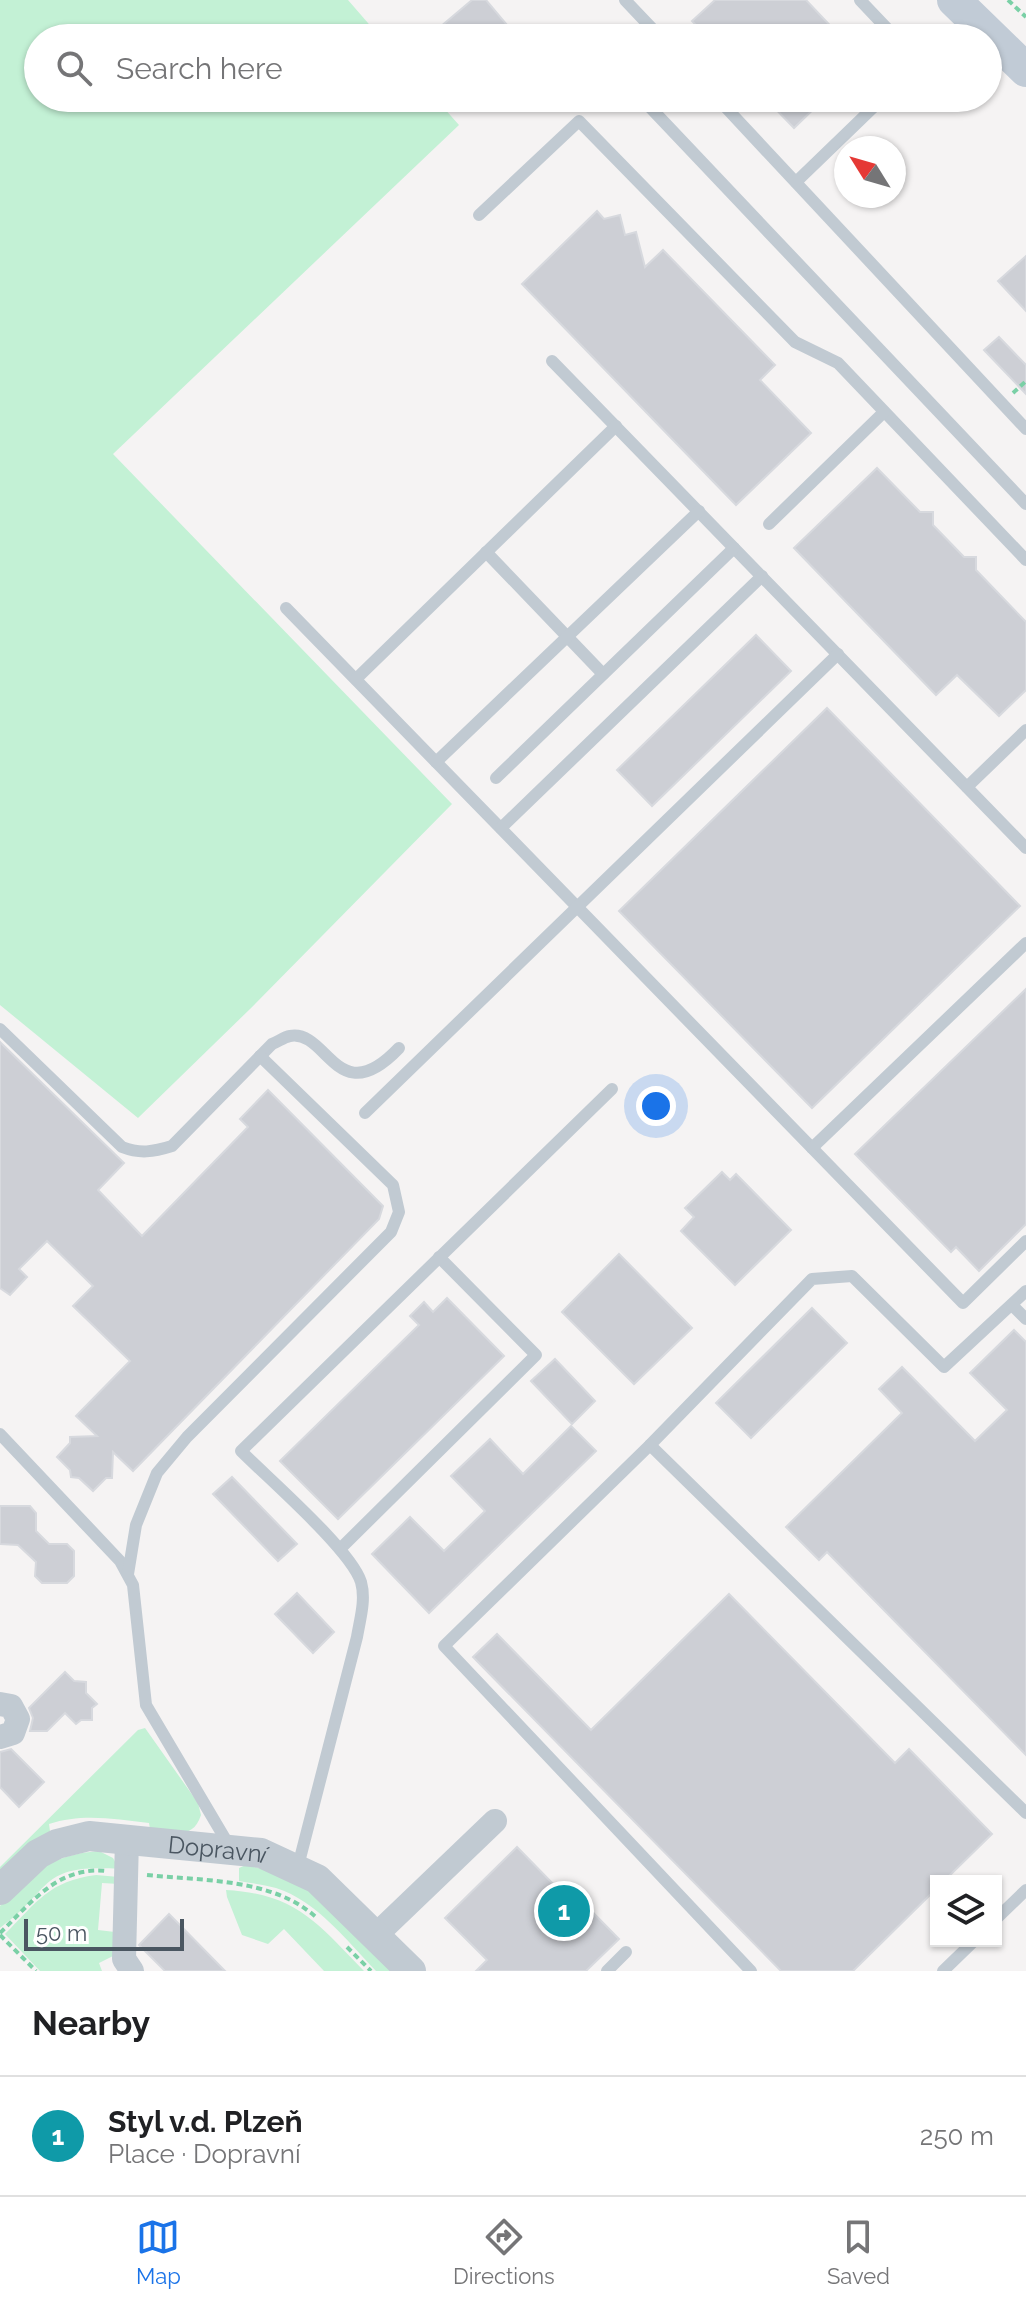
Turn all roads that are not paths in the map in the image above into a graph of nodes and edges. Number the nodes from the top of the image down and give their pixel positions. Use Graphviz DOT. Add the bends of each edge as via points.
graph roads {
  1 [pos="625,0"];
  2 [pos="860,0"];
  3 [pos="954,0"];
  4 [pos="977,14"];
  5 [pos="648,24"];
  6 [pos="883,24"];
  7 [pos="1002,43"];
  8 [pos="1026,70"];
  9 [pos="655,112"];
  10 [pos="730,112"];
  11 [pos="868,112"];
  12 [pos="796,182"];
  13 [pos="479,215"];
  14 [pos="552,361"];
  15 [pos="884,412"];
  16 [pos="616,426"];
  17 [pos="1026,429"];
  18 [pos="1026,504"];
  19 [pos="699,511"];
  20 [pos="769,524"];
  21 [pos="734,548"];
  22 [pos="486,552"];
  23 [pos="1026,560"];
  24 [pos="762,576"];
  25 [pos="286,608"];
  26 [pos="567,637"];
  27 [pos="838,654"];
  28 [pos="603,674"];
  29 [pos="356,679"];
  30 [pos="1026,730"];
  31 [pos="436,762"];
  32 [pos="496,778"];
  33 [pos="967,787"];
  34 [pos="501,828"];
  35 [pos="1026,848"];
  36 [pos="578,907"];
  37 [pos="1026,943"];
  38 [pos="0,1029"];
  39 [pos="399,1048"];
  40 [pos="260,1056"];
  41 [pos="612,1089"];
  42 [pos="365,1113"];
  43 [pos="812,1148"];
  44 [pos="1026,1241"];
  45 [pos="439,1257"];
  46 [pos="1026,1291"];
  47 [pos="1012,1305"];
  48 [pos="1026,1319"];
  49 [pos="0,1434"];
  50 [pos="650,1445"];
  51 [pos="340,1549"];
  52 [pos="128,1574"];
  53 [pos="0,1704"];
  54 [pos="0,1737"];
  55 [pos="1026,1813"];
  56 [pos="495,1821"];
  57 [pos="127,1839"];
  58 [pos="232,1850"];
  59 [pos="297,1870"];
  60 [pos="0,1890"];
  61 [pos="1026,1890"];
  62 [pos="1002,1913"];
  63 [pos="375,1936"];
  64 [pos="968,1947"];
  65 [pos="626,1952"];
  66 [pos="132,1971"];
  67 [pos="411,1971"];
  68 [pos="607,1971"];
  69 [pos="751,1971"];
  70 [pos="943,1971"];
  1 -- 5 [label="lane"];
  2 -- 6 [label="lane"];
  3 -- 4 [label="main road"];
  7 -- 8 [label="main road"];
  9 -- 18 [label="lane"];
  10 -- 12 [label="lane"];
  11 -- 12 [label="lane"];
  12 -- 17 [label="lane"];
  13 -- 15 [label="lane" via="579,121 795,342 838,363"];
  14 -- 16 [label="lane"];
  15 -- 20 [label="lane"];
  15 -- 23 [label="lane"];
  16 -- 19 [label="lane"];
  16 -- 22 [label="lane"];
  19 -- 21 [label="lane"];
  19 -- 26 [label="lane"];
  21 -- 24 [label="lane"];
  21 -- 28 [label="lane"];
  22 -- 26 [label="lane"];
  22 -- 29 [label="lane"];
  24 -- 27 [label="lane"];
  24 -- 34 [label="lane"];
  25 -- 29 [label="lane"];
  26 -- 28 [label="lane"];
  26 -- 31 [label="lane"];
  27 -- 33 [label="lane"];
  27 -- 36 [label="lane"];
  28 -- 32 [label="lane"];
  29 -- 31 [label="lane"];
  30 -- 33 [label="lane"];
  31 -- 34 [label="lane"];
  33 -- 35 [label="lane"];
  34 -- 36 [label="lane"];
  36 -- 42 [label="lane"];
  36 -- 43 [label="lane"];
  37 -- 43 [label="lane"];
  38 -- 40 [label="lane" via="122,1147 135,1152 172,1146"];
  39 -- 40 [label="lane" via="368,1072 332,1062 299,1037 272,1044"];
  40 -- 52 [label="lane" via="393,1185 399,1212 391,1232 157,1473 136,1525"];
  41 -- 45 [label="lane"];
  43 -- 44 [label="lane" via="963,1303"];
  45 -- 51 [label="lane" via="536,1355"];
  45 -- 51 [label="lane" via="241,1451"];
  46 -- 47 [label="lane"];
  47 -- 48 [label="lane"];
  47 -- 50 [label="lane" via="944,1367 852,1276 812,1279"];
  49 -- 52 [label="lane"];
  50 -- 55 [label="lane"];
  50 -- 69 [label="lane" via="444,1646"];
  51 -- 59 [label="lane" via="361,1582 364,1600"];
  52 -- 58 [label="lane" via="146,1705"];
  53 -- 54 [label="street" via="11,1706 18,1719 13,1733"];
  56 -- 63 [label="street"];
  57 -- 58 [label="street, Dopravní"];
  57 -- 60 [label="street, Dopravní" via="89,1836 57,1844 38,1854"];
  57 -- 66 [label="street" via="124,1959"];
  58 -- 59 [label="street, Dopravní" via="261,1853"];
  59 -- 63 [label="street, Dopravní" via="317,1879"];
  61 -- 62 [label="lane"];
  63 -- 67 [label="street, Dopravní"];
  64 -- 70 [label="lane"];
  65 -- 68 [label="lane"];
}
